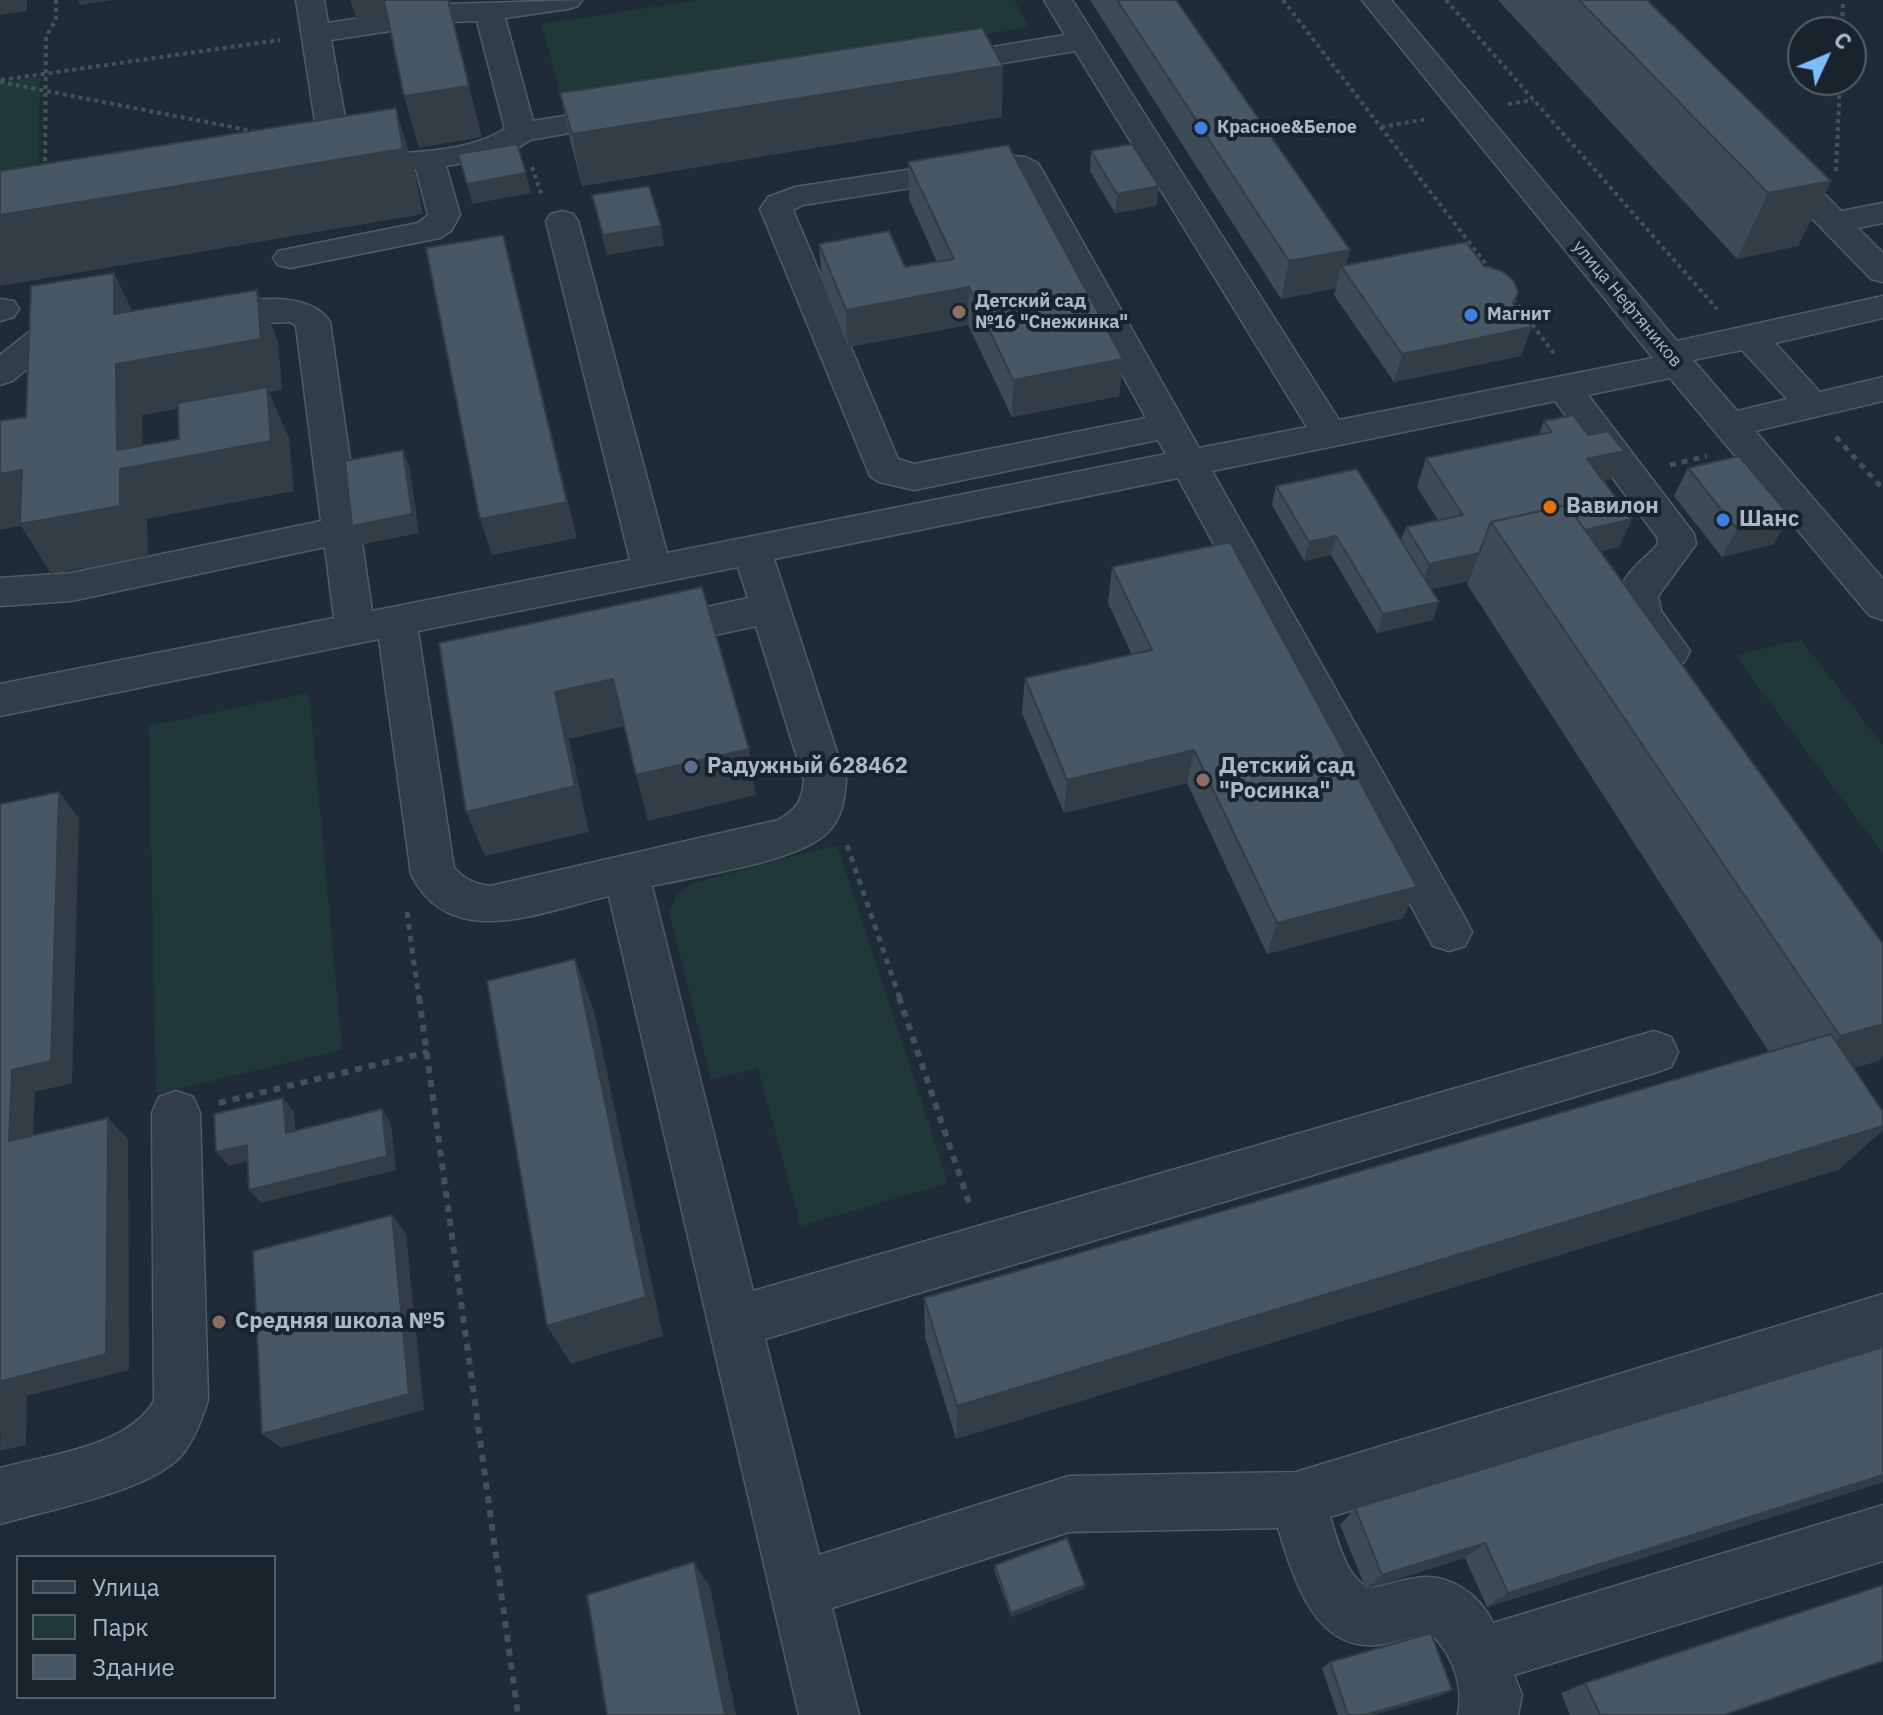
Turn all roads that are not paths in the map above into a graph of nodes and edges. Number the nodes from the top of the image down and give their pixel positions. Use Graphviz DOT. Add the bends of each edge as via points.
graph roads {
  1 [pos="310,0"];
  2 [pos="568,0"];
  3 [pos="1058,0"];
  4 [pos="1376,0"];
  5 [pos="489,12"];
  6 [pos="315,34"];
  7 [pos="1083,41"];
  8 [pos="911,69"];
  9 [pos="646,112"];
  10 [pos="521,132"];
  11 [pos="1758,144"];
  12 [pos="429,159"];
  13 [pos="1883,213"];
  14 [pos="562,221"];
  15 [pos="1835,222"];
  16 [pos="290,258"];
  17 [pos="1883,272"];
  18 [pos="1883,307"];
  19 [pos="182,314"];
  20 [pos="110,321"];
  21 [pos="1747,337"];
  22 [pos="1674,360"];
  23 [pos="0,373"];
  24 [pos="1565,389"];
  25 [pos="1883,389"];
  26 [pos="1811,407"];
  27 [pos="1730,425"];
  28 [pos="1167,426"];
  29 [pos="1331,436"];
  30 [pos="1188,464"];
  31 [pos="342,530"];
  32 [pos="752,550"];
  33 [pos="652,569"];
  34 [pos="0,592"];
  35 [pos="1883,605"];
  36 [pos="771,608"];
  37 [pos="396,620"];
  38 [pos="355,629"];
  39 [pos="619,641"];
  40 [pos="1692,682"];
  41 [pos="0,700"];
  42 [pos="627,876"];
  43 [pos="1449,932"];
  44 [pos="1654,1052"];
  45 [pos="176,1113"];
  46 [pos="1883,1320"];
  47 [pos="735,1322"];
  48 [pos="0,1496"];
  49 [pos="1296,1500"];
  50 [pos="1883,1533"];
  51 [pos="800,1590"];
  52 [pos="1478,1657"];
  53 [pos="829,1715"];
  54 [pos="1488,1715"];
  1 -- 6 [label="street"];
  2 -- 5 [label="street"];
  3 -- 7 [label="street"];
  4 -- 22 [label="street, улица Нефтяников"];
  5 -- 6 [label="street"];
  5 -- 10 [label="street"];
  6 -- 12 [label="street" via="322,168"];
  7 -- 8 [label="street"];
  7 -- 29 [label="street"];
  9 -- 10 [label="street"];
  10 -- 12 [label="street" via="496,148"];
  11 -- 15 [label="street"];
  12 -- 16 [label="street" via="444,215 440,224 428,231"];
  13 -- 15 [label="street"];
  14 -- 33 [label="street"];
  15 -- 17 [label="street"];
  18 -- 21 [label="street"];
  19 -- 31 [label="street" via="292,311 313,322"];
  20 -- 23 [label="street" via="55,332"];
  21 -- 22 [label="street"];
  21 -- 26 [label="street"];
  22 -- 24 [label="street"];
  22 -- 27 [label="street, улица Нефтяников"];
  24 -- 29 [label="street"];
  24 -- 40 [label="street" via="1675,534 1671,556 1636,594 1638,606"];
  25 -- 26 [label="street"];
  26 -- 27 [label="street"];
  27 -- 35 [label="street, улица Нефтяников"];
  28 -- 28 [label="street" via="914,477 892,473 883,467 776,209 795,197 1014,164 1027,170"];
  28 -- 30 [label="street"];
  29 -- 30 [label="street"];
  30 -- 32 [label="street"];
  30 -- 43 [label="street"];
  31 -- 34 [label="street" via="71,587"];
  31 -- 38 [label="street"];
  32 -- 33 [label="street"];
  32 -- 36 [label="street"];
  33 -- 37 [label="street"];
  36 -- 39 [label="street"];
  36 -- 42 [label="street" via="825,780 824,800 814,822 789,836"];
  37 -- 38 [label="street"];
  37 -- 42 [label="street" via="421,683 433,874 444,889 464,902 490,905"];
  38 -- 41 [label="street"];
  42 -- 47 [label="street"];
  44 -- 47 [label="street"];
  45 -- 48 [label="street" via="181,1400 176,1417 150,1448 129,1458"];
  46 -- 49 [label="street"];
  47 -- 51 [label="street"];
  49 -- 51 [label="street" via="1069,1504"];
  49 -- 52 [label="street" via="1331,1589 1345,1608 1376,1617 1437,1604 1464,1626"];
  50 -- 52 [label="street"];
  51 -- 53 [label="street"];
  52 -- 54 [label="street" via="1492,1695"];
}
